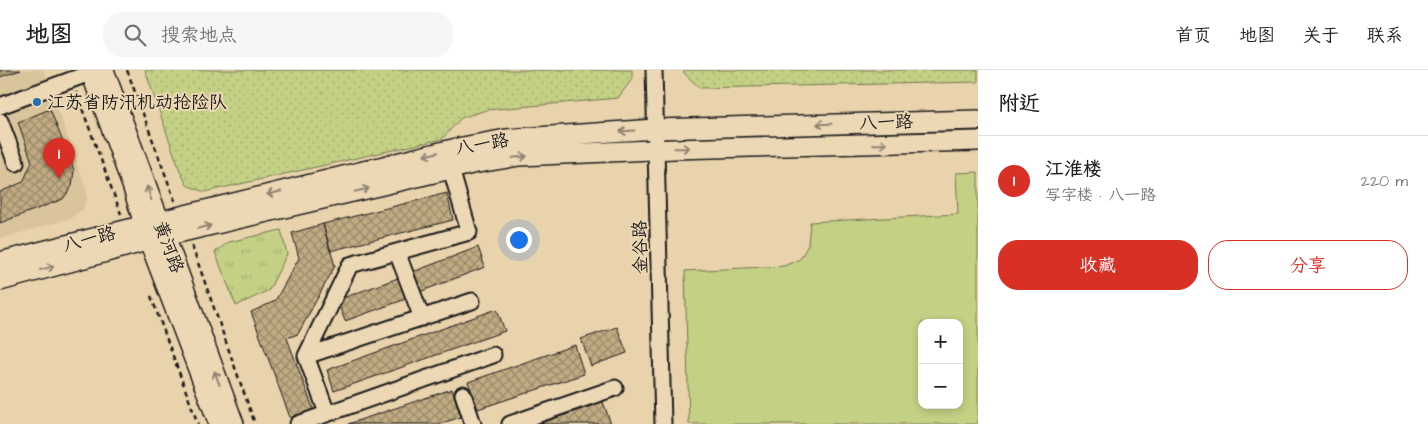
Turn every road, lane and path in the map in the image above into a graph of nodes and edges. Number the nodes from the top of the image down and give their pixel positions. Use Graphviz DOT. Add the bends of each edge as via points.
graph roads {
  1 [pos="127,70"];
  2 [pos="654,70"];
  3 [pos="96,71"];
  4 [pos="0,106"];
  5 [pos="978,120"];
  6 [pos="0,121"];
  7 [pos="656,129"];
  8 [pos="978,141"];
  9 [pos="657,150"];
  10 [pos="16,163"];
  11 [pos="451,169"];
  12 [pos="183,223"];
  13 [pos="154,231"];
  14 [pos="397,252"];
  15 [pos="0,262"];
  16 [pos="0,281"];
  17 [pos="472,300"];
  18 [pos="422,318"];
  19 [pos="492,355"];
  20 [pos="306,356"];
  21 [pos="615,388"];
  22 [pos="463,394"];
  23 [pos="327,413"];
  24 [pos="218,424"];
  25 [pos="234,424"];
  26 [pos="255,424"];
  27 [pos="298,424"];
  28 [pos="473,424"];
  29 [pos="510,424"];
  30 [pos="663,424"];
  1 -- 12 [label="path"];
  2 -- 7 [label="street, 金谷路"];
  3 -- 4 [label="street"];
  3 -- 13 [label="main road, 黄河路"];
  5 -- 7 [label="main road, 八一路, one-way"];
  6 -- 10 [label="street"];
  7 -- 9 [label="street, 金谷路"];
  7 -- 12 [label="main road, 八一路, one-way" via="506,138 457,148"];
  9 -- 8 [label="main road, 八一路, one-way"];
  11 -- 9 [label="main road, 八一路, one-way" via="519,156"];
  9 -- 30 [label="street, 金谷路"];
  12 -- 11 [label="main road, 八一路, one-way"];
  11 -- 14 [label="street" via="469,232"];
  12 -- 13 [label="main road, 八一路"];
  12 -- 26 [label="path"];
  13 -- 15 [label="main road, 八一路"];
  16 -- 13 [label="main road, 八一路, one-way"];
  13 -- 24 [label="main road, 黄河路"];
  25 -- 13 [label="main road, 黄河路, one-way"];
  14 -- 18 [label="street"];
  14 -- 20 [label="street" via="350,265"];
  17 -- 18 [label="street"];
  18 -- 20 [label="street"];
  19 -- 23 [label="street"];
  20 -- 23 [label="street"];
  21 -- 29 [label="street"];
  22 -- 28 [label="street"];
  23 -- 27 [label="street"];
}
